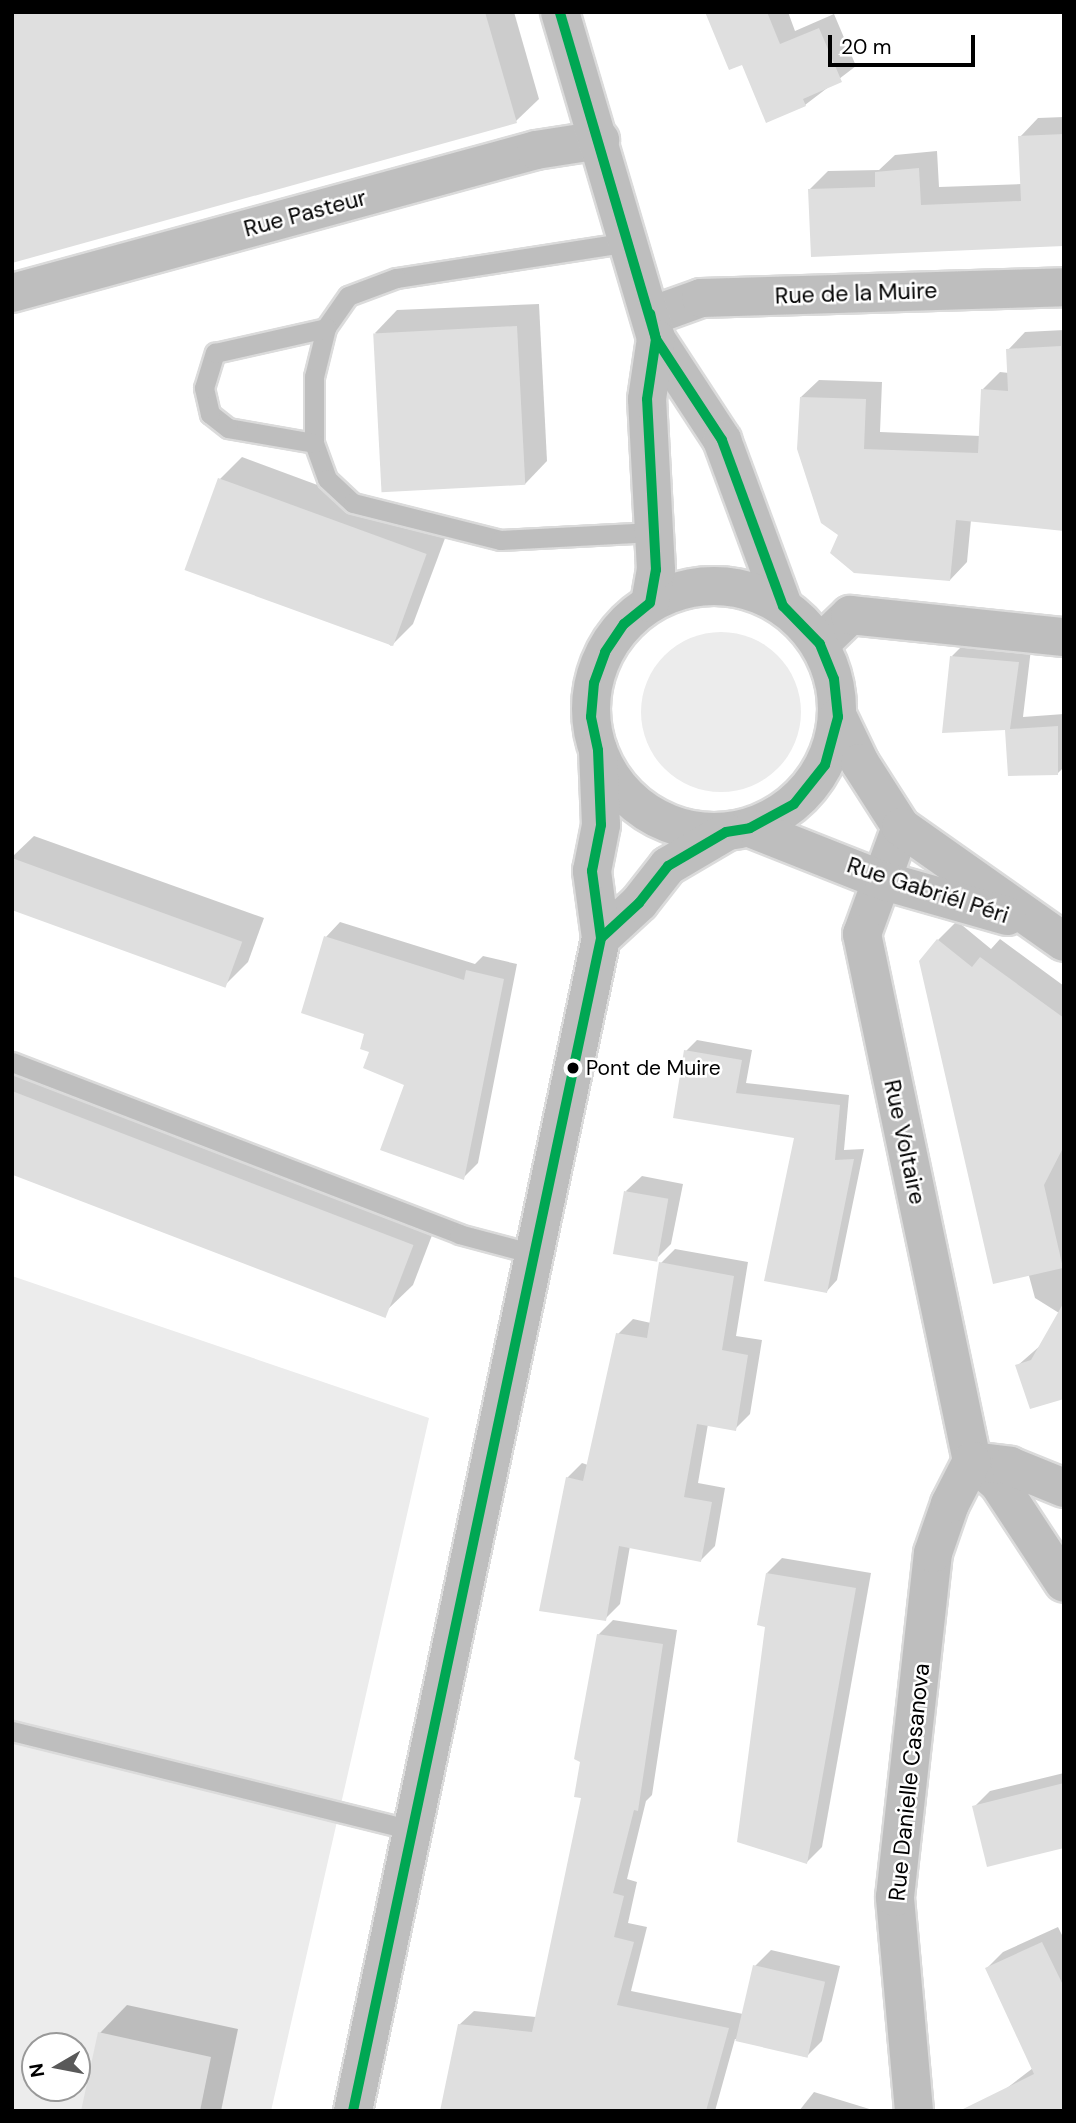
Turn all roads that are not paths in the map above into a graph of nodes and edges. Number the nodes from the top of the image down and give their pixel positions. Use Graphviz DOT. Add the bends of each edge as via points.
graph roads {
  1 [pos="560,12"];
  2 [pos="600,140"];
  3 [pos="629,242"];
  4 [pos="1064,287"];
  5 [pos="12,293"];
  6 [pos="653,327"];
  7 [pos="326,328"];
  8 [pos="314,443"];
  9 [pos="654,532"];
  10 [pos="650,603"];
  11 [pos="783,607"];
  12 [pos="1064,637"];
  13 [pos="820,644"];
  14 [pos="838,717"];
  15 [pos="598,750"];
  16 [pos="901,827"];
  17 [pos="738,830"];
  18 [pos="884,881"];
  19 [pos="1048,932"];
  20 [pos="601,938"];
  21 [pos="12,1062"];
  22 [pos="534,1254"];
  23 [pos="972,1461"];
  24 [pos="1064,1488"];
  25 [pos="1064,1583"];
  26 [pos="12,1731"];
  27 [pos="413,1830"];
  28 [pos="353,2111"];
  29 [pos="914,2111"];
  1 -- 2 [label="main road"];
  2 -- 3 [label="main road"];
  2 -- 5 [label="main road, Rue Pasteur" via="536,150"];
  3 -- 6 [label="main road"];
  3 -- 7 [label="lane" via="396,278 348,296"];
  4 -- 6 [label="main road, Rue de la Muire" via="701,298"];
  6 -- 9 [label="main road" via="647,399"];
  6 -- 11 [label="main road" via="722,440"];
  7 -- 8 [label="lane" via="314,377"];
  7 -- 8 [label="lane" via="215,353 204,388 210,414 228,428"];
  8 -- 9 [label="lane" via="327,479 353,503 499,540"];
  9 -- 10 [label="main road" via="656,570"];
  10 -- 11 [label="main road" via="703,585 750,591"];
  10 -- 15 [label="main road" via="624,624 605,652 592,706"];
  11 -- 13 [label="main road"];
  12 -- 13 [label="main road" via="850,615"];
  13 -- 14 [label="main road" via="834,679"];
  14 -- 16 [label="main road, Rue Gabriél Péri" via="860,763"];
  14 -- 17 [label="main road" via="825,765 794,804"];
  15 -- 17 [label="main road" via="612,779 635,803 662,821 693,831"];
  15 -- 20 [label="main road" via="601,825 592,871"];
  16 -- 18 [label="main road, Rue Voltaire"];
  16 -- 19 [label="main road, Rue Gabriél Péri"];
  17 -- 18 [label="main road, Rue Gabriél Péri"];
  17 -- 20 [label="main road" via="668,866 639,903"];
  18 -- 19 [label="main road, Rue Gabriél Péri"];
  18 -- 23 [label="main road, Rue Voltaire" via="862,934"];
  20 -- 22 [label="main road"];
  21 -- 22 [label="lane" via="459,1234"];
  22 -- 27 [label="main road"];
  23 -- 24 [label="main road" via="1010,1466"];
  23 -- 25 [label="main road" via="999,1483"];
  23 -- 29 [label="main road, Rue Danielle Casanova" via="933,1553 895,1897"];
  26 -- 27 [label="lane"];
  27 -- 28 [label="main road"];
}
